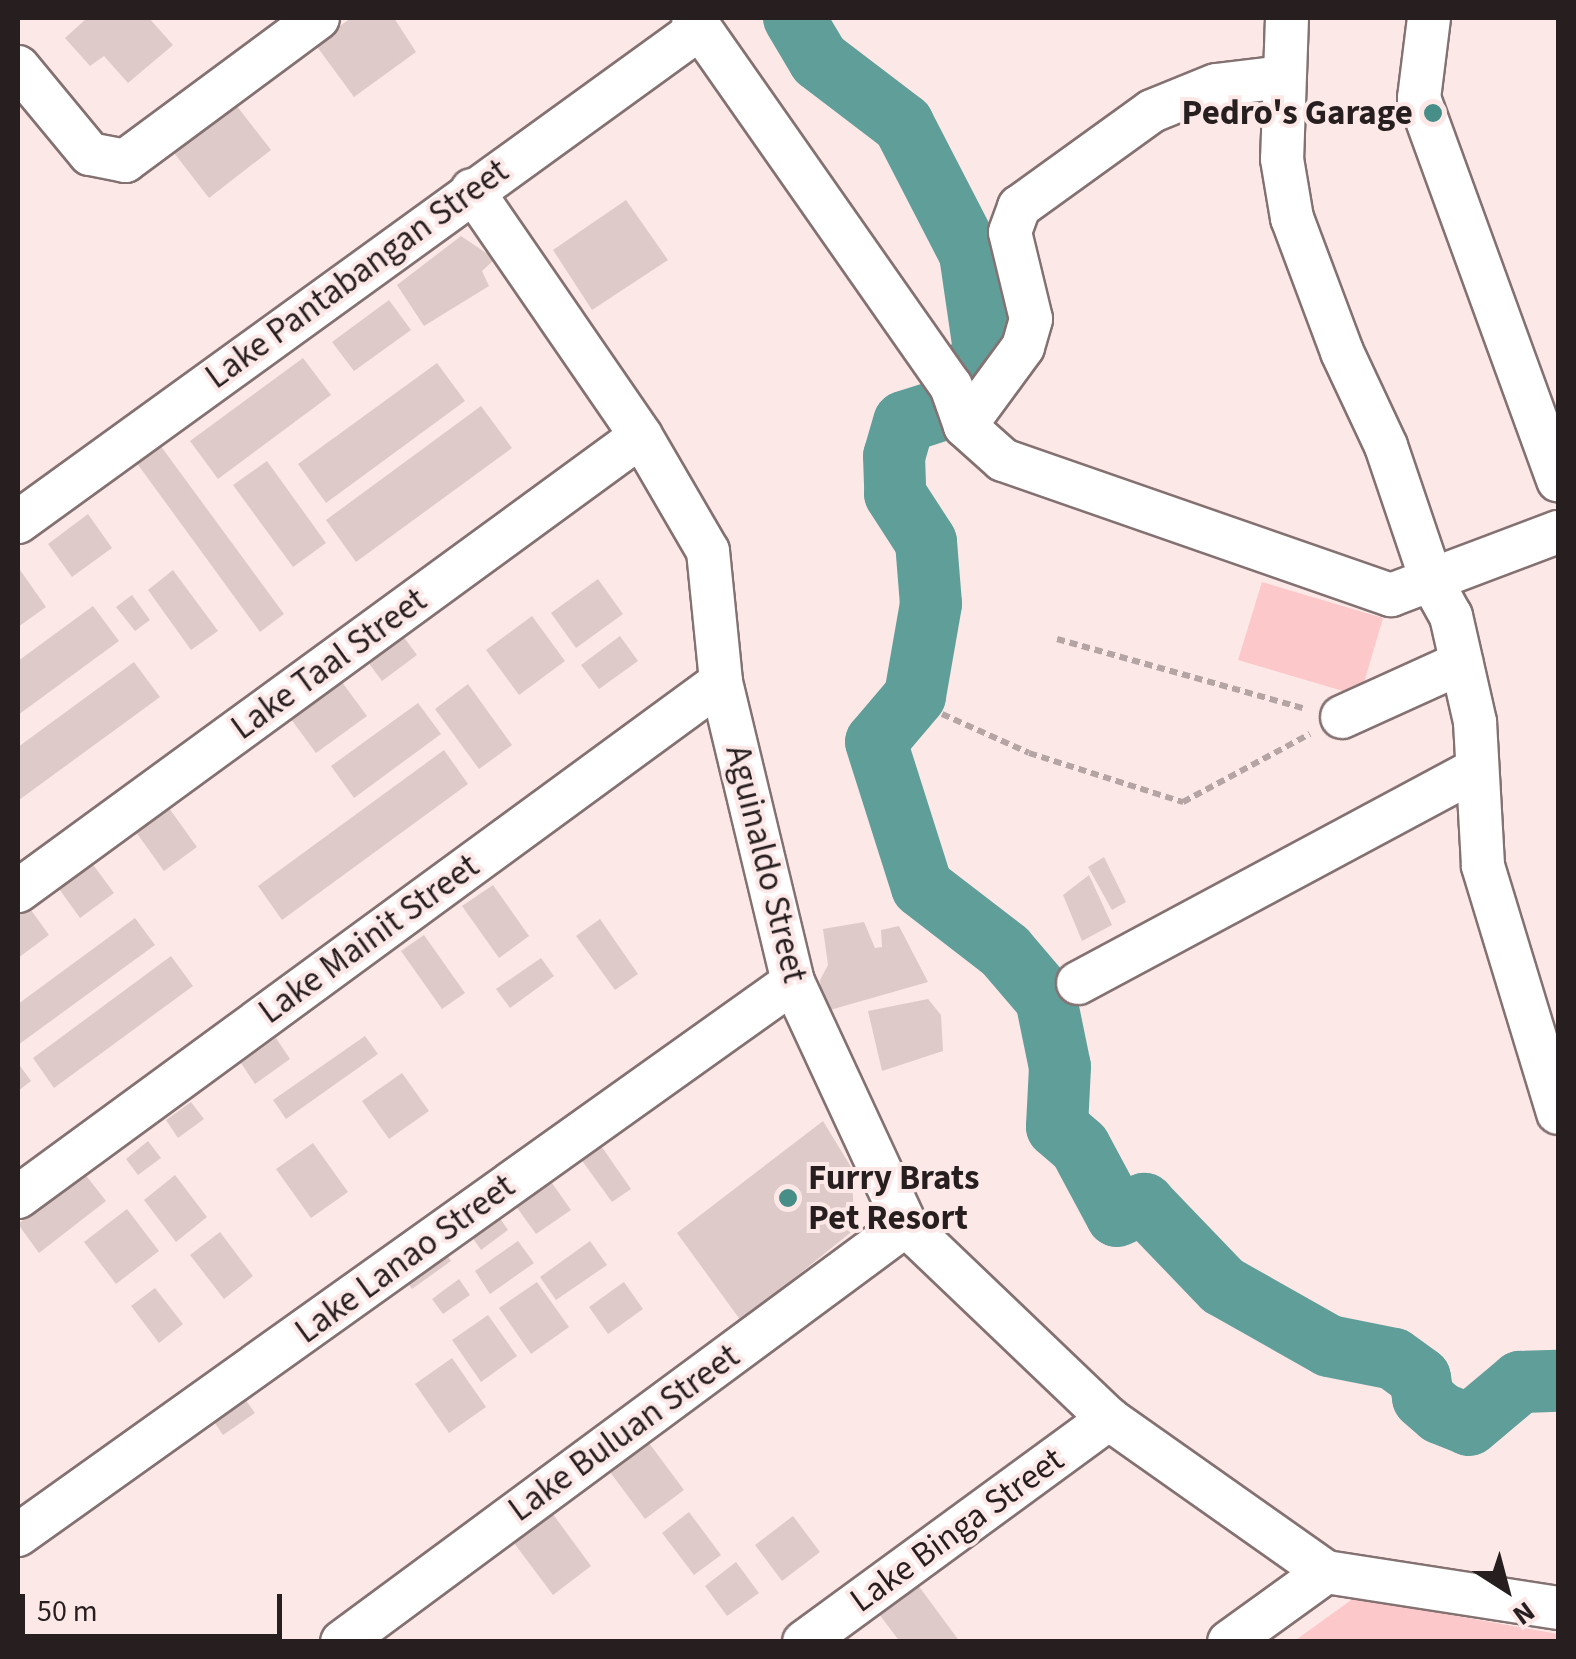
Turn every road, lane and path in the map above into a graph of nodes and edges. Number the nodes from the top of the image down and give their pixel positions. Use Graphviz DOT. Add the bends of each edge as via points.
graph roads {
  1 [pos="318,18"];
  2 [pos="1287,18"];
  3 [pos="1429,18"];
  4 [pos="696,23"];
  5 [pos="18,67"];
  6 [pos="1283,77"];
  7 [pos="472,190"];
  8 [pos="958,409"];
  9 [pos="641,436"];
  10 [pos="1558,480"];
  11 [pos="18,522"];
  12 [pos="1558,532"];
  13 [pos="1432,582"];
  14 [pos="1057,639"];
  15 [pos="1461,663"];
  16 [pos="720,682"];
  17 [pos="942,714"];
  18 [pos="1342,717"];
  19 [pos="1476,770"];
  20 [pos="18,891"];
  21 [pos="793,982"];
  22 [pos="1078,983"];
  23 [pos="1558,1113"];
  24 [pos="18,1197"];
  25 [pos="906,1225"];
  26 [pos="1109,1419"];
  27 [pos="18,1535"];
  28 [pos="1326,1572"];
  29 [pos="1558,1608"];
  30 [pos="342,1642"];
  31 [pos="804,1642"];
  32 [pos="1230,1642"];
  1 -- 5 [label="street" via="126,161 90,154"];
  2 -- 6 [label="street"];
  3 -- 10 [label="street" via="1419,98"];
  4 -- 7 [label="street, Lake Pantabangan Street"];
  4 -- 8 [label="street"];
  6 -- 8 [label="street" via="1216,85 1152,111 1019,207 1010,232 1032,320 1023,347"];
  6 -- 13 [label="street" via="1282,159 1292,218 1386,446"];
  7 -- 9 [label="street, Aguinaldo Street"];
  7 -- 11 [label="street, Lake Pantabangan Street"];
  8 -- 13 [label="street" via="1023,470 1392,595"];
  9 -- 16 [label="street, Aguinaldo Street" via="708,551"];
  9 -- 20 [label="street, Lake Taal Street"];
  12 -- 13 [label="street"];
  13 -- 15 [label="street" via="1451,616"];
  14 -- 18 [label="path"];
  15 -- 18 [label="street"];
  15 -- 19 [label="street" via="1475,722"];
  16 -- 21 [label="street, Aguinaldo Street"];
  16 -- 24 [label="street, Lake Mainit Street"];
  17 -- 18 [label="path" via="1029,753 1183,802"];
  19 -- 22 [label="street"];
  19 -- 23 [label="street" via="1483,866"];
  21 -- 25 [label="street, Aguinaldo Street"];
  21 -- 27 [label="street, Lake Lanao Street"];
  25 -- 26 [label="street, Aguinaldo Street"];
  25 -- 30 [label="street, Lake Buluan Street"];
  26 -- 28 [label="street, Aguinaldo Street"];
  26 -- 31 [label="street, Lake Binga Street"];
  28 -- 29 [label="street, Aguinaldo Street"];
  28 -- 32 [label="street"];
}
